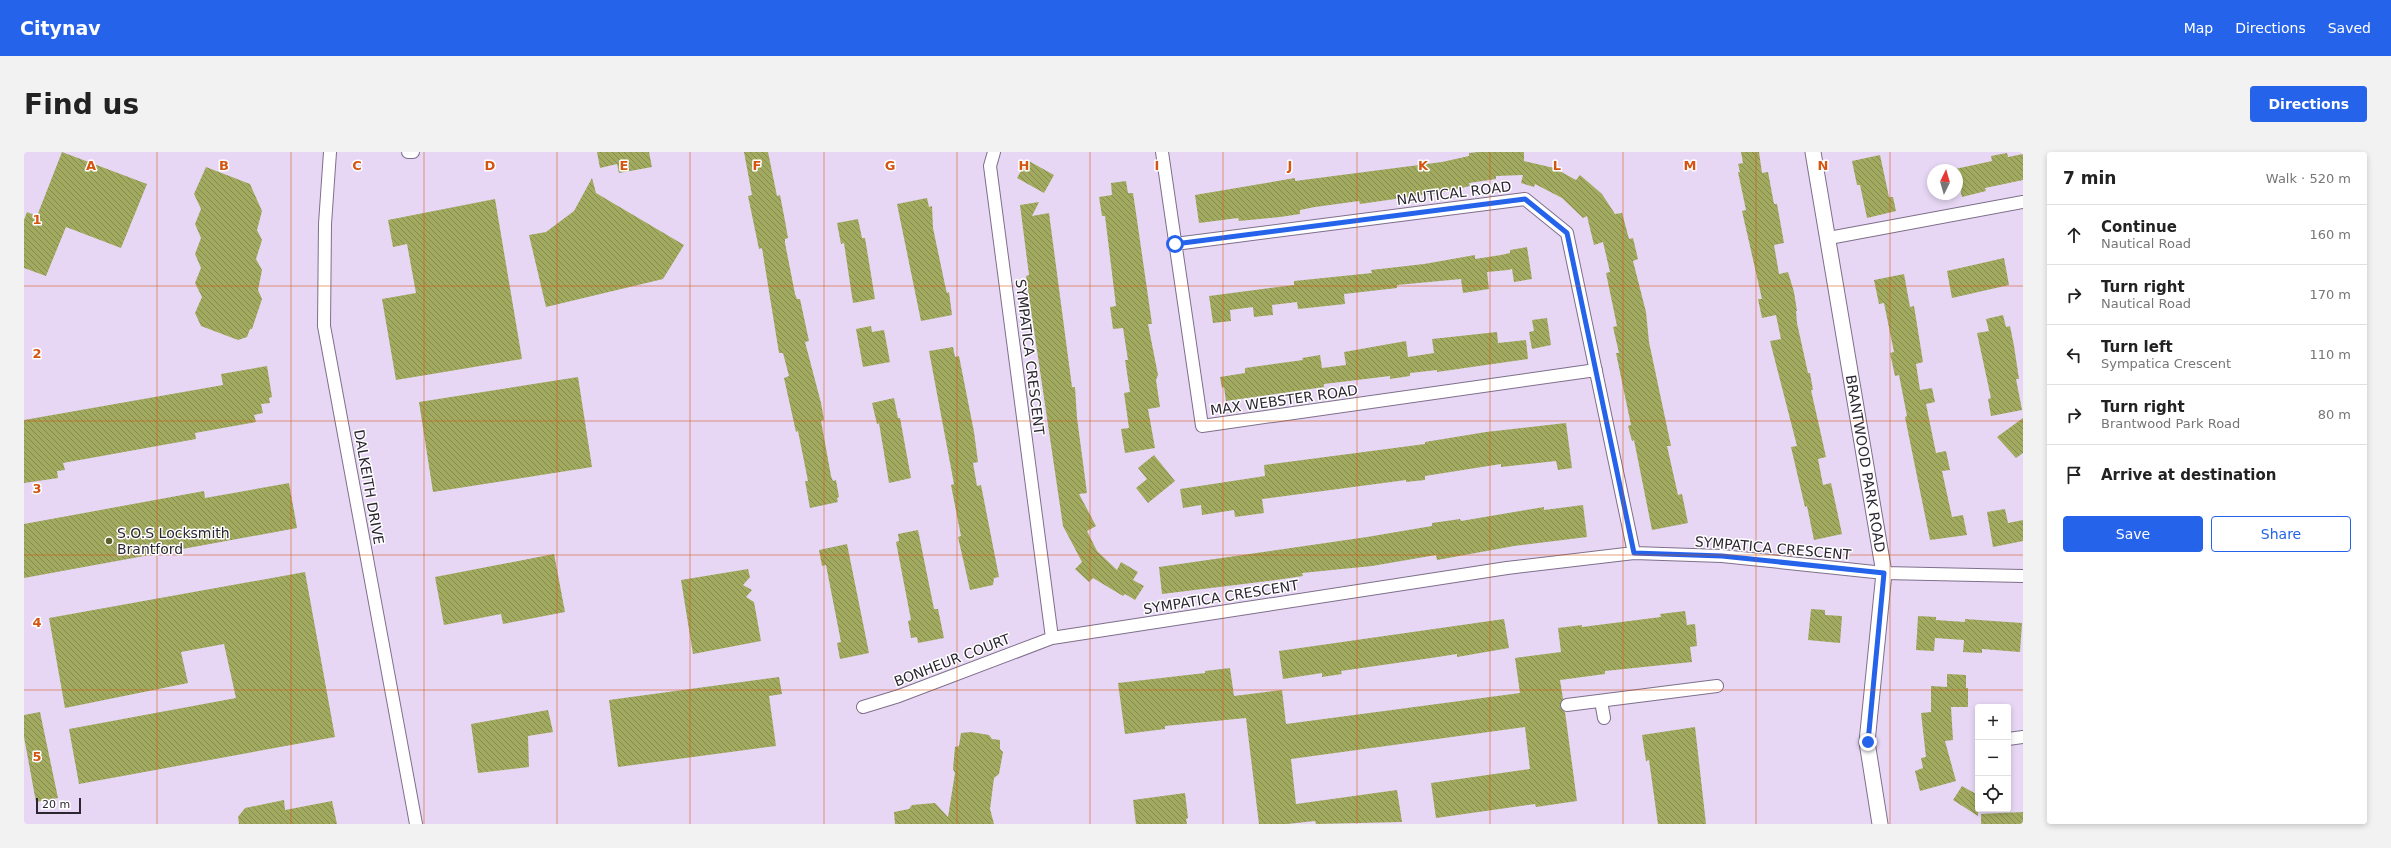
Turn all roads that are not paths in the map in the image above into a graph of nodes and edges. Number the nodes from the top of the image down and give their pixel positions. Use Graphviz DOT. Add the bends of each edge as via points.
graph roads {
  1 [pos="330,152"];
  2 [pos="408,152"];
  3 [pos="413,152"];
  4 [pos="994,152"];
  5 [pos="1162,152"];
  6 [pos="1813,152"];
  7 [pos="2023,202"];
  8 [pos="1829,238"];
  9 [pos="1175,244"];
  10 [pos="1596,370"];
  11 [pos="1634,553"];
  12 [pos="1884,573"];
  13 [pos="2023,576"];
  14 [pos="1052,638"];
  15 [pos="1717,686"];
  16 [pos="1602,701"];
  17 [pos="1567,705"];
  18 [pos="863,707"];
  19 [pos="1604,718"];
  20 [pos="2023,737"];
  21 [pos="2011,739"];
  22 [pos="416,824"];
  23 [pos="1880,824"];
  1 -- 22 [label="street, DALKEITH DRIVE" via="325,224 324,326"];
  2 -- 3 [label="street"];
  4 -- 14 [label="street, SYMPATICA CRESCENT" via="990,166"];
  5 -- 9 [label="street, MAX WEBSTER ROAD"];
  6 -- 8 [label="street, BRANTWOOD PARK ROAD"];
  7 -- 8 [label="street"];
  8 -- 12 [label="street, BRANTWOOD PARK ROAD"];
  9 -- 10 [label="street, NAUTICAL ROAD" via="1525,199 1567,233"];
  9 -- 10 [label="street, MAX WEBSTER ROAD" via="1202,426"];
  10 -- 11 [label="street, NAUTICAL ROAD"];
  11 -- 12 [label="street, SYMPATICA CRESCENT" via="1722,556"];
  11 -- 14 [label="street, SYMPATICA CRESCENT" via="1507,568"];
  12 -- 13 [label="street, SYMPATICA CRESCENT"];
  12 -- 23 [label="street, BRANTWOOD PARK ROAD" via="1868,742"];
  14 -- 18 [label="street, BONHEUR COURT" via="899,696"];
  15 -- 16 [label="street"];
  16 -- 17 [label="street"];
  16 -- 19 [label="street"];
  20 -- 21 [label="street"];
}
